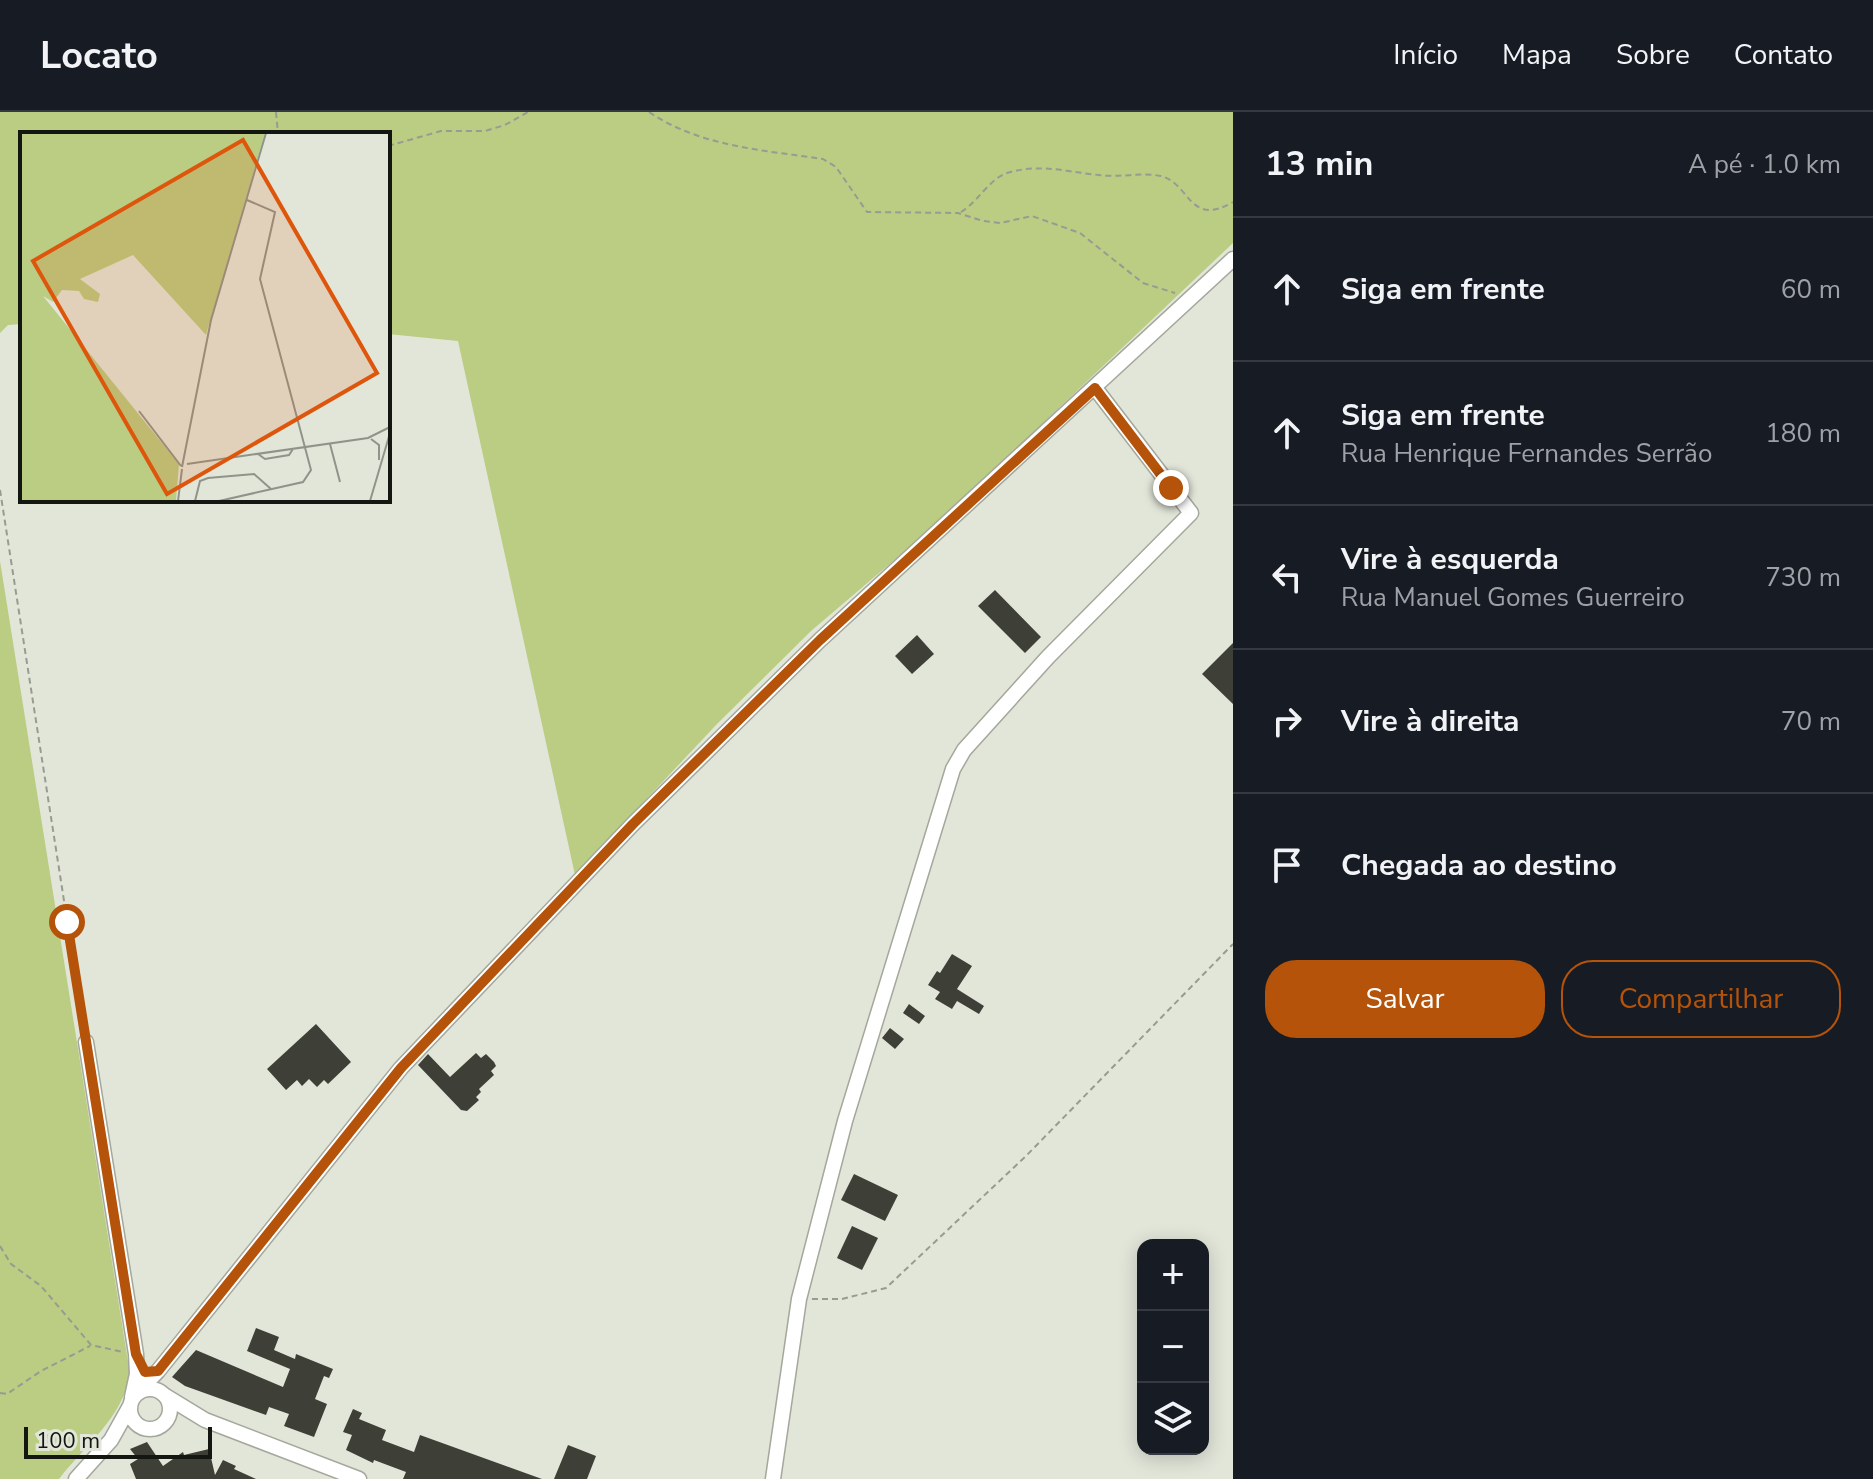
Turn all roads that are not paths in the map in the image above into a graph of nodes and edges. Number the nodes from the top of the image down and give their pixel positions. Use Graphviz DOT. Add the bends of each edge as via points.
graph roads {
  1 [pos="1233,259"];
  2 [pos="1095,388"];
  3 [pos="89,1045"];
  4 [pos="136,1354"];
  5 [pos="155,1382"];
  6 [pos="132,1400"];
  7 [pos="205,1420"];
  8 [pos="155,1427"];
  9 [pos="111,1440"];
  10 [pos="76,1479"];
  11 [pos="359,1479"];
  12 [pos="773,1479"];
  1 -- 2 [label="street"];
  2 -- 5 [label="street" via="732,724 401,1068"];
  2 -- 12 [label="street" via="1191,513 1048,657 953,769 845,1121 799,1299"];
  3 -- 4 [label="street"];
  4 -- 5 [label="street"];
  4 -- 6 [label="street"];
  5 -- 6 [label="street"];
  5 -- 7 [label="street"];
  5 -- 8 [label="street" via="170,1411"];
  6 -- 8 [label="street" via="132,1419"];
  6 -- 9 [label="street"];
  7 -- 8 [label="street"];
  7 -- 11 [label="street"];
  8 -- 9 [label="street"];
  9 -- 10 [label="street"];
}
